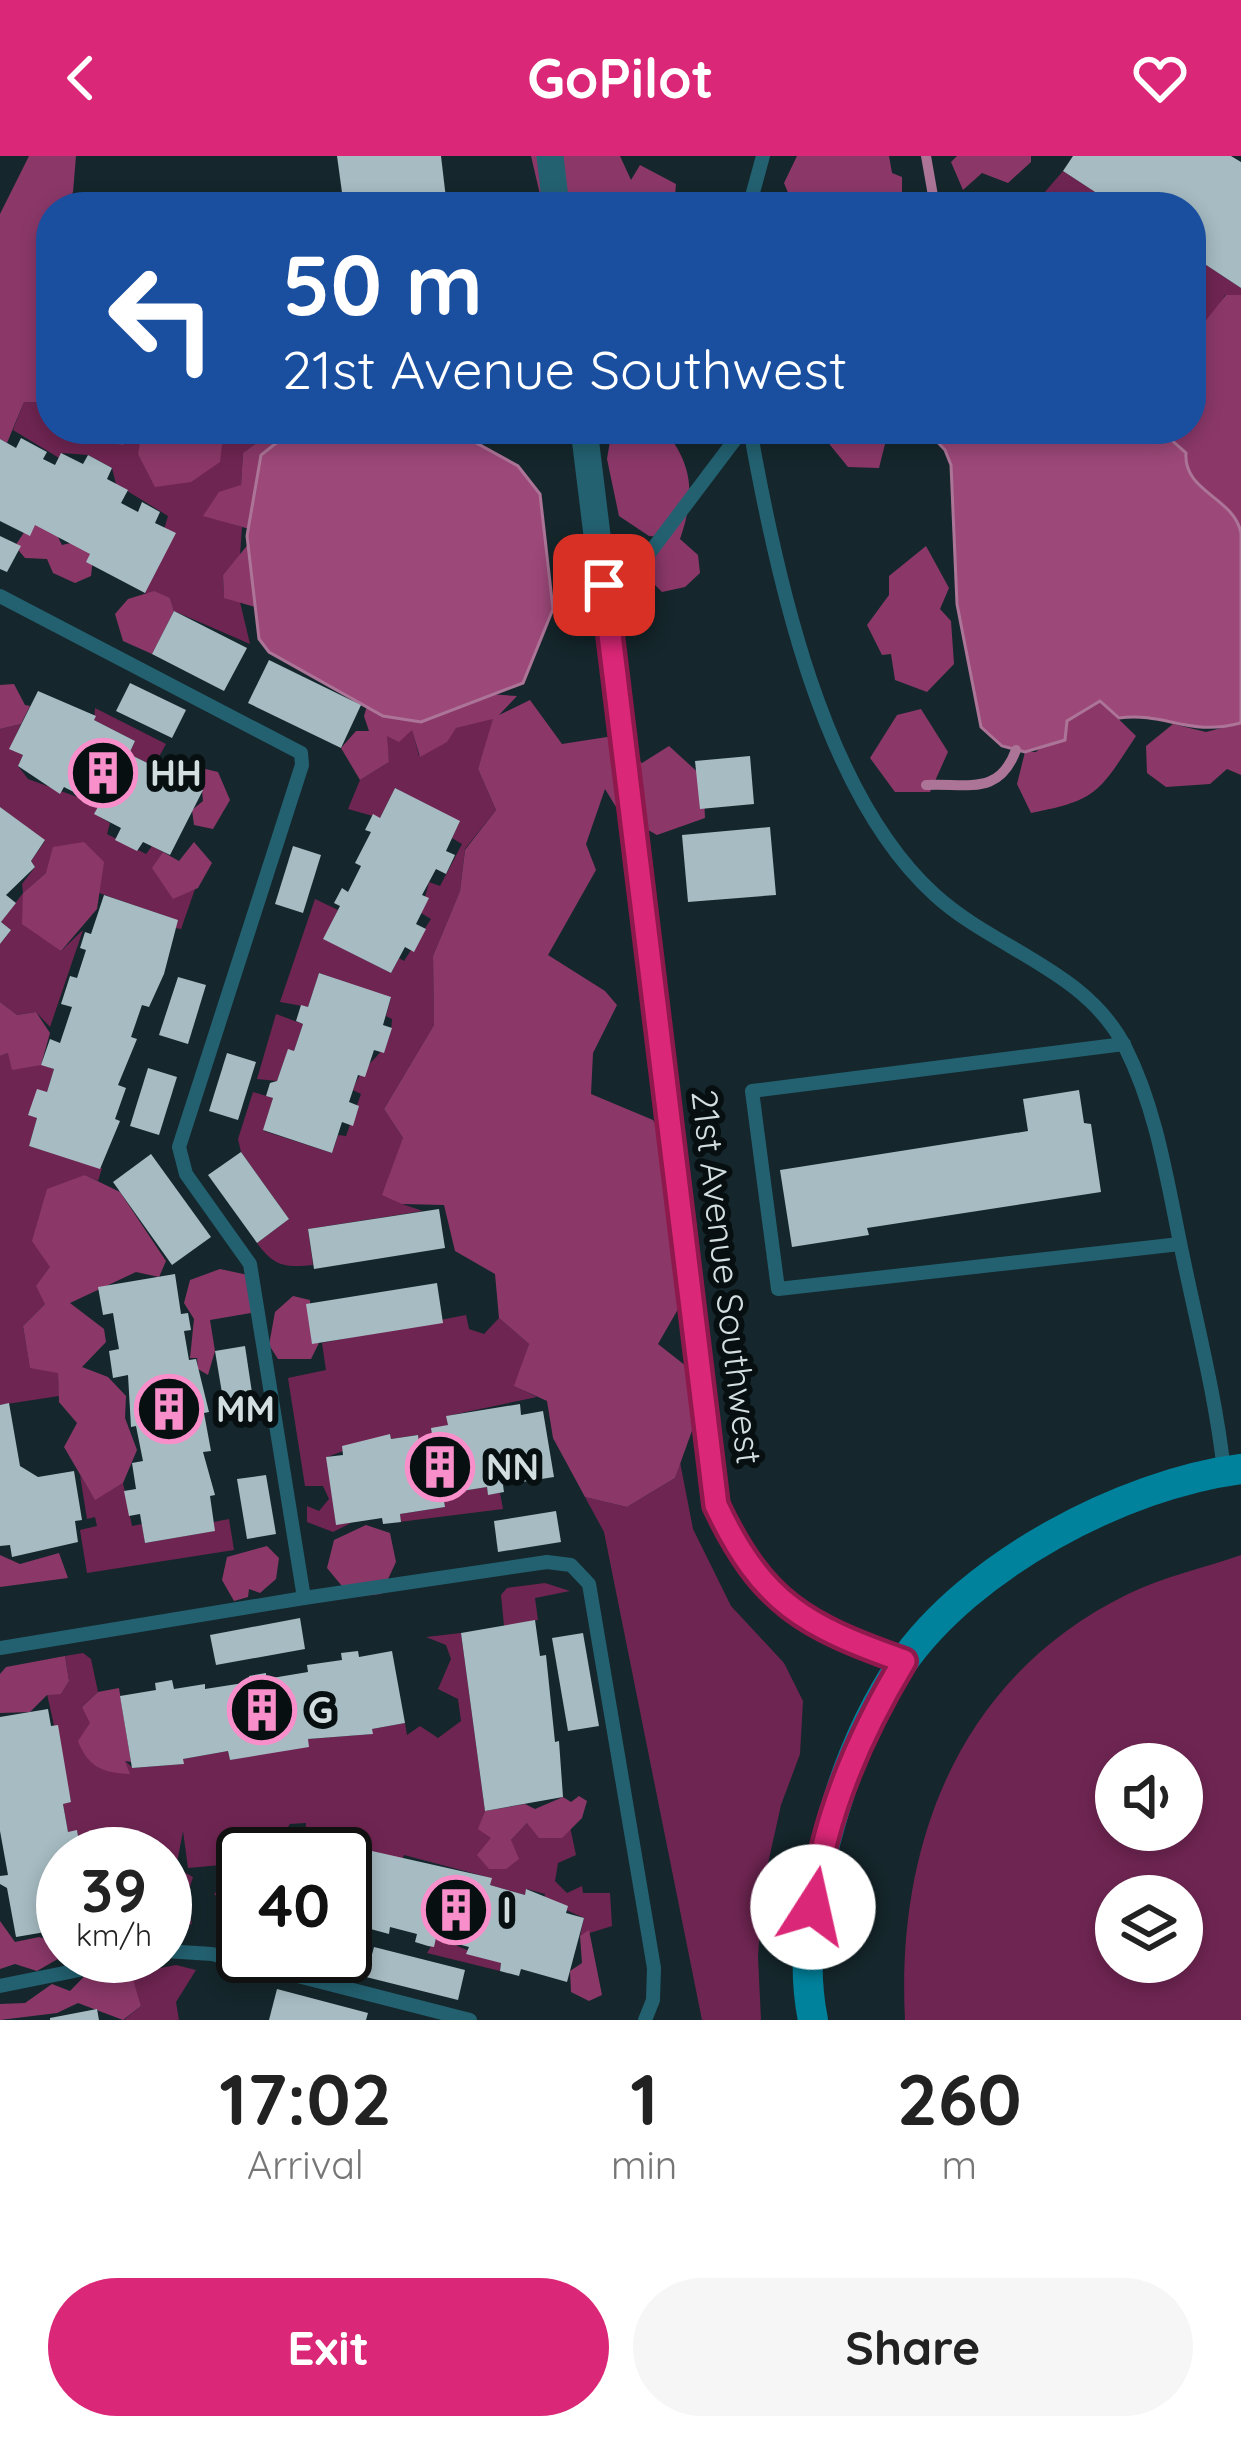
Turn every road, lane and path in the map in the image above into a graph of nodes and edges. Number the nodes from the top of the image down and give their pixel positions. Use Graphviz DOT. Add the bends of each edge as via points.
graph roads {
  1 [pos="550,156"];
  2 [pos="763,156"];
  3 [pos="554,192"];
  4 [pos="753,192"];
  5 [pos="586,444"];
  6 [pos="734,444"];
  7 [pos="749,444"];
  8 [pos="0,596"];
  9 [pos="608,624"];
  10 [pos="1124,1044"];
  11 [pos="1180,1244"];
  12 [pos="1233,1470"];
  13 [pos="304,1598"];
  14 [pos="0,1648"];
  15 [pos="904,1661"];
  16 [pos="192,1953"];
  17 [pos="36,1979"];
  18 [pos="0,1986"];
  19 [pos="470,2020"];
  20 [pos="645,2020"];
  21 [pos="812,2020"];
  1 -- 3 [label="street"];
  2 -- 4 [label="lane"];
  5 -- 9 [label="street, 21st Avenue Southwest"];
  6 -- 9 [label="lane" via="648,555"];
  7 -- 10 [label="lane" via="781,586 841,758 893,854 940,900 1070,983"];
  8 -- 13 [label="lane" via="301,753 179,1147 186,1174 250,1264"];
  9 -- 15 [label="street, 21st Avenue Southwest" via="716,1505 742,1560 776,1597 832,1636"];
  10 -- 11 [label="lane" via="1159,1138"];
  10 -- 11 [label="lane" via="752,1091 778,1289"];
  11 -- 12 [label="lane"];
  12 -- 15 [label="street" via="1162,1486 1046,1540 976,1588"];
  13 -- 14 [label="lane"];
  13 -- 20 [label="lane" via="547,1562 571,1565 589,1584 654,1968"];
  15 -- 21 [label="street" via="851,1761 817,1875"];
  16 -- 19 [label="lane"];
  17 -- 18 [label="lane"];
}
